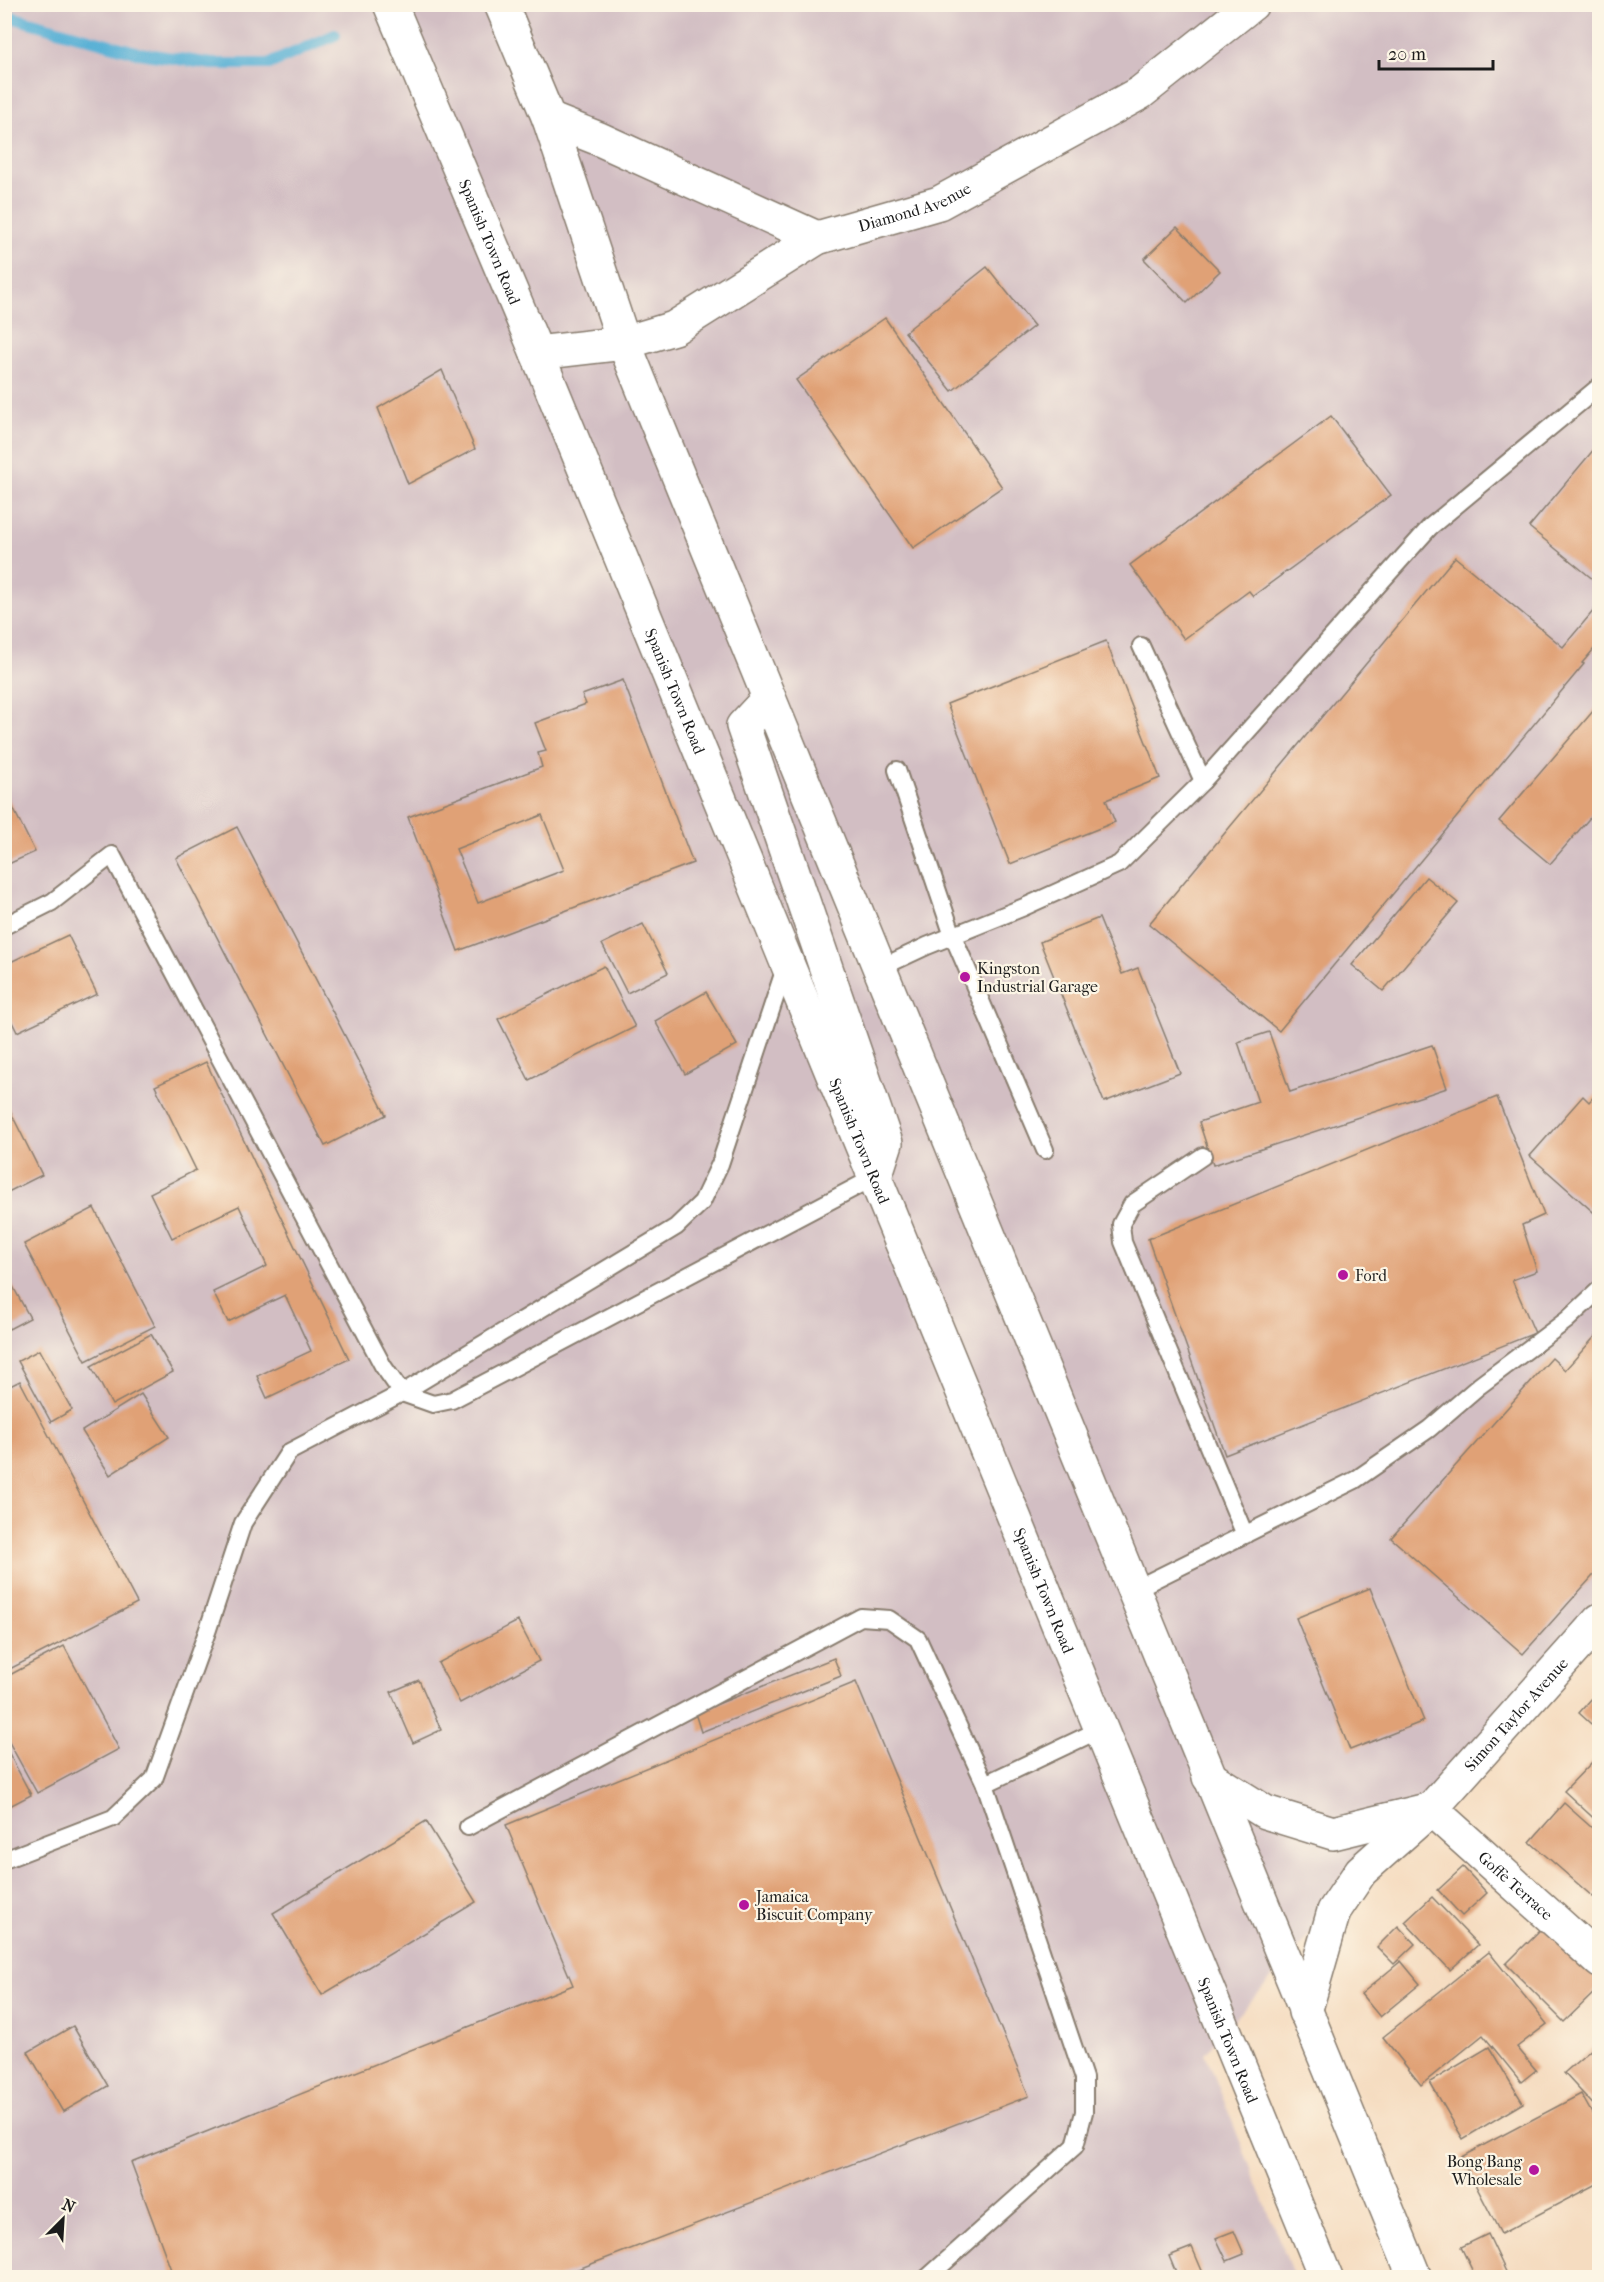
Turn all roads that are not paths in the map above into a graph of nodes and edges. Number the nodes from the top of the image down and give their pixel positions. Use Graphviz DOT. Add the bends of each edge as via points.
graph roads {
  1 [pos="390,4"];
  2 [pos="501,4"];
  3 [pos="1252,4"];
  4 [pos="549,119"];
  5 [pos="817,238"];
  6 [pos="624,343"];
  7 [pos="537,353"];
  8 [pos="1599,386"];
  9 [pos="1141,646"];
  10 [pos="769,698"];
  11 [pos="897,770"];
  12 [pos="1203,781"];
  13 [pos="4,926"];
  14 [pos="953,936"];
  15 [pos="787,961"];
  16 [pos="879,968"];
  17 [pos="1045,1150"];
  18 [pos="1203,1156"];
  19 [pos="875,1177"];
  20 [pos="1599,1288"];
  21 [pos="402,1392"];
  22 [pos="1245,1535"];
  23 [pos="1133,1590"];
  24 [pos="1599,1620"];
  25 [pos="1101,1729"];
  26 [pos="1209,1777"];
  27 [pos="985,1784"];
  28 [pos="1431,1809"];
  29 [pos="468,1827"];
  30 [pos="4,1860"];
  31 [pos="1599,1961"];
  32 [pos="1305,2012"];
  33 [pos="927,2277"];
  34 [pos="1326,2277"];
  35 [pos="1415,2277"];
  1 -- 7 [label="main road, Spanish Town Road"];
  2 -- 4 [label="main road"];
  3 -- 5 [label="main road, Diamond Avenue" via="1140,93 939,203"];
  4 -- 5 [label="main road"];
  4 -- 6 [label="main road"];
  5 -- 6 [label="main road, Diamond Avenue" via="674,328"];
  6 -- 7 [label="main road, Diamond Avenue"];
  6 -- 10 [label="main road"];
  7 -- 15 [label="main road, Spanish Town Road"];
  8 -- 12 [label="lane" via="1430,526"];
  9 -- 12 [label="lane"];
  10 -- 16 [label="main road"];
  10 -- 19 [label="main road" via="743,726 886,1143"];
  11 -- 14 [label="lane"];
  12 -- 14 [label="lane" via="1119,864"];
  13 -- 21 [label="lane" via="52,902 112,855 382,1366"];
  14 -- 16 [label="lane"];
  14 -- 17 [label="lane"];
  15 -- 19 [label="main road, Spanish Town Road"];
  15 -- 21 [label="lane" via="720,1164 702,1202 676,1227"];
  16 -- 23 [label="main road"];
  18 -- 22 [label="lane" via="1132,1204 1121,1224 1123,1242"];
  19 -- 21 [label="lane" via="452,1400 433,1404"];
  19 -- 25 [label="main road, Spanish Town Road"];
  20 -- 22 [label="lane" via="1567,1320 1429,1429 1354,1480"];
  21 -- 30 [label="lane" via="289,1452 243,1523 154,1779 112,1818"];
  22 -- 23 [label="lane"];
  23 -- 26 [label="main road"];
  24 -- 28 [label="main road, Simon Taylor Avenue"];
  25 -- 27 [label="lane"];
  25 -- 34 [label="main road, Spanish Town Road"];
  26 -- 28 [label="main road" via="1265,1812 1334,1833"];
  26 -- 32 [label="main road"];
  27 -- 29 [label="lane" via="918,1639 889,1619 861,1617"];
  27 -- 33 [label="lane" via="1084,2078 1084,2112 1075,2146"];
  28 -- 31 [label="main road, Goffe Terrace"];
  28 -- 32 [label="main road, Simon Taylor Avenue" via="1361,1871 1334,1911"];
  32 -- 35 [label="main road"];
}
